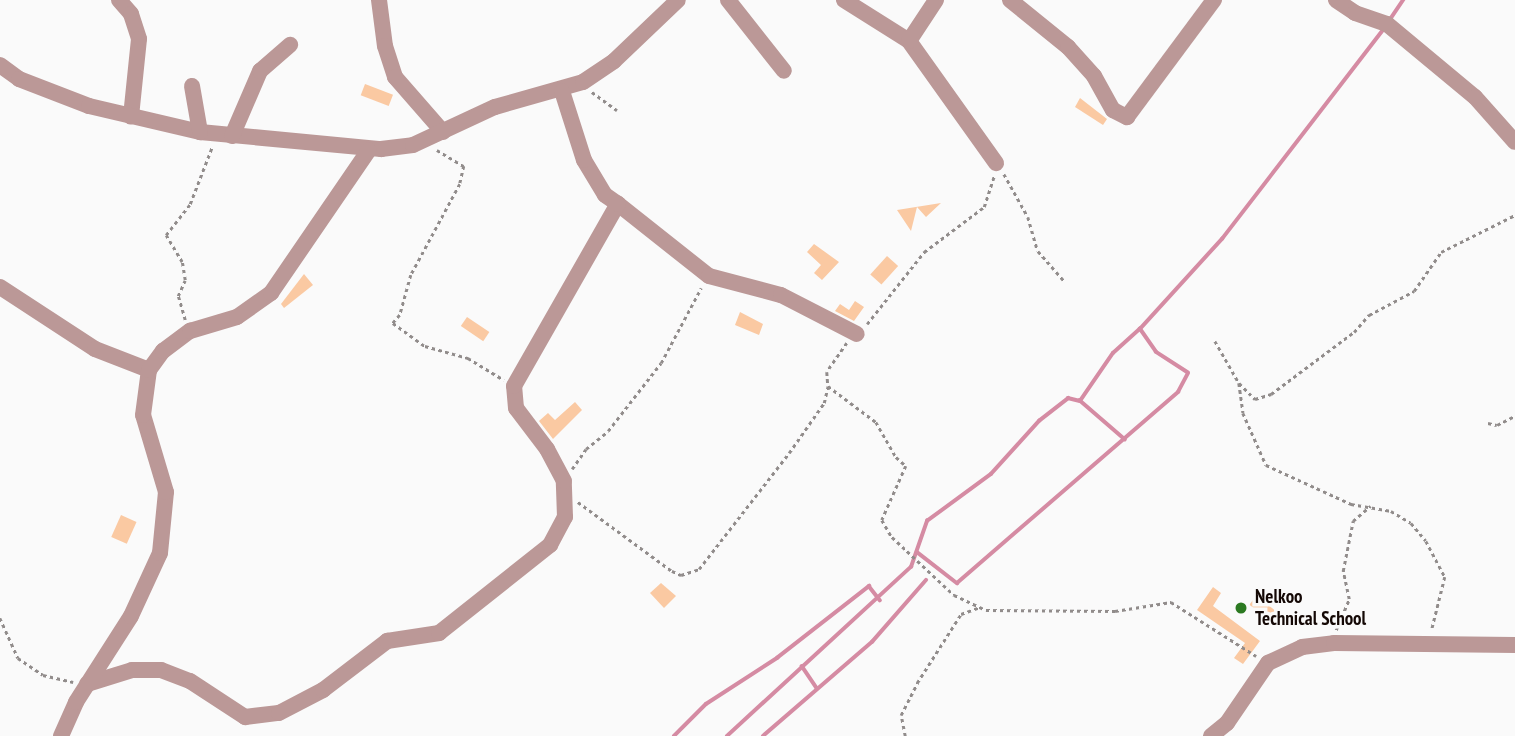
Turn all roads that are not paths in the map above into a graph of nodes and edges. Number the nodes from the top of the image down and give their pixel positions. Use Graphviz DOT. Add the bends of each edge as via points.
graph roads {
  1 [pos="119,0"];
  2 [pos="379,0"];
  3 [pos="678,0"];
  4 [pos="728,0"];
  5 [pos="844,0"];
  6 [pos="936,0"];
  7 [pos="1010,0"];
  8 [pos="1214,0"];
  9 [pos="1336,0"];
  10 [pos="909,41"];
  11 [pos="290,45"];
  12 [pos="0,65"];
  13 [pos="784,71"];
  14 [pos="192,86"];
  15 [pos="562,91"];
  16 [pos="131,117"];
  17 [pos="200,132"];
  18 [pos="225,135"];
  19 [pos="436,136"];
  20 [pos="1515,142"];
  21 [pos="369,150"];
  22 [pos="996,163"];
  23 [pos="618,204"];
  24 [pos="0,287"];
  25 [pos="857,334"];
  26 [pos="149,370"];
  27 [pos="1515,645"];
  28 [pos="87,684"];
  29 [pos="61,736"];
  30 [pos="1211,736"];
  1 -- 16 [label="street" via="131,14 139,39"];
  2 -- 19 [label="street" via="395,77"];
  3 -- 15 [label="street" via="614,61"];
  4 -- 13 [label="street"];
  5 -- 10 [label="street"];
  6 -- 10 [label="street"];
  7 -- 8 [label="street" via="1068,47 1094,76 1113,110 1127,117"];
  9 -- 20 [label="street" via="1355,13 1387,24 1475,97"];
  10 -- 22 [label="street"];
  11 -- 18 [label="street" via="260,71"];
  12 -- 16 [label="street" via="42,88"];
  14 -- 17 [label="street"];
  15 -- 19 [label="street" via="511,101"];
  15 -- 23 [label="street" via="584,160 605,195"];
  16 -- 17 [label="street"];
  17 -- 18 [label="street"];
  18 -- 21 [label="street"];
  19 -- 21 [label="street"];
  21 -- 26 [label="street" via="271,293 237,317 190,331 163,351"];
  23 -- 25 [label="street" via="709,276 780,295"];
  23 -- 28 [label="street" via="514,386 516,408 547,449 565,487 565,517 550,545 432,637 387,641 323,690 279,713 244,717 190,681 161,670 132,670"];
  24 -- 26 [label="street" via="96,349"];
  26 -- 28 [label="street" via="143,415 166,492 163,542 131,615"];
  27 -- 30 [label="street" via="1427,642 1302,647 1268,663 1227,723"];
  28 -- 29 [label="street"];
}
